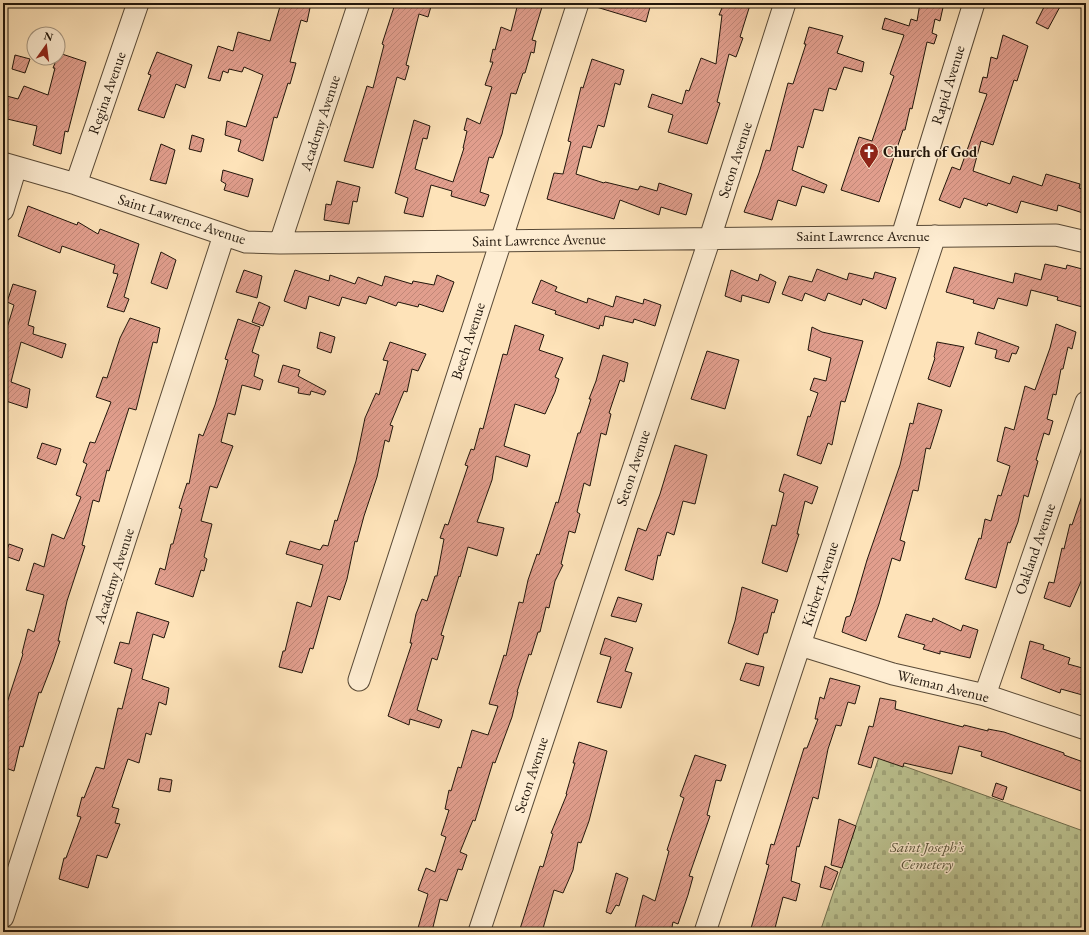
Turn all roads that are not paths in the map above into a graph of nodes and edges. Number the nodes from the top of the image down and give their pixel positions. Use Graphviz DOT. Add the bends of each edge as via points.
graph roads {
  1 [pos="138,3"];
  2 [pos="359,3"];
  3 [pos="578,3"];
  4 [pos="785,3"];
  5 [pos="974,3"];
  6 [pos="10,165"];
  7 [pos="76,184"];
  8 [pos="3,210"];
  9 [pos="224,235"];
  10 [pos="902,236"];
  11 [pos="935,236"];
  12 [pos="710,238"];
  13 [pos="500,241"];
  14 [pos="1086,242"];
  15 [pos="280,243"];
  16 [pos="1086,402"];
  17 [pos="800,645"];
  18 [pos="359,680"];
  19 [pos="985,695"];
  20 [pos="1086,729"];
  21 [pos="3,917"];
  22 [pos="479,932"];
  23 [pos="705,932"];
  1 -- 7 [label="street, Regina Avenue"];
  2 -- 15 [label="street, Academy Avenue"];
  3 -- 13 [label="street, Beech Avenue"];
  4 -- 12 [label="street, Seton Avenue"];
  5 -- 10 [label="street, Rapid Avenue"];
  6 -- 7 [label="street, Saint Lawrence Avenue"];
  6 -- 8 [label="street"];
  7 -- 9 [label="street, Saint Lawrence Avenue"];
  9 -- 15 [label="street, Saint Lawrence Avenue" via="246,242"];
  9 -- 21 [label="street, Academy Avenue"];
  10 -- 11 [label="street, Saint Lawrence Avenue"];
  10 -- 12 [label="street, Saint Lawrence Avenue"];
  11 -- 14 [label="street, Saint Lawrence Avenue" via="1056,235"];
  11 -- 17 [label="street, Kirbert Avenue"];
  12 -- 13 [label="street, Saint Lawrence Avenue"];
  12 -- 22 [label="street, Seton Avenue"];
  13 -- 15 [label="street, Saint Lawrence Avenue"];
  13 -- 18 [label="street, Beech Avenue"];
  16 -- 19 [label="street, Oakland Avenue"];
  17 -- 19 [label="street, Wieman Avenue" via="893,674"];
  17 -- 23 [label="street, Kirbert Avenue"];
  19 -- 20 [label="street, Wieman Avenue"];
}
